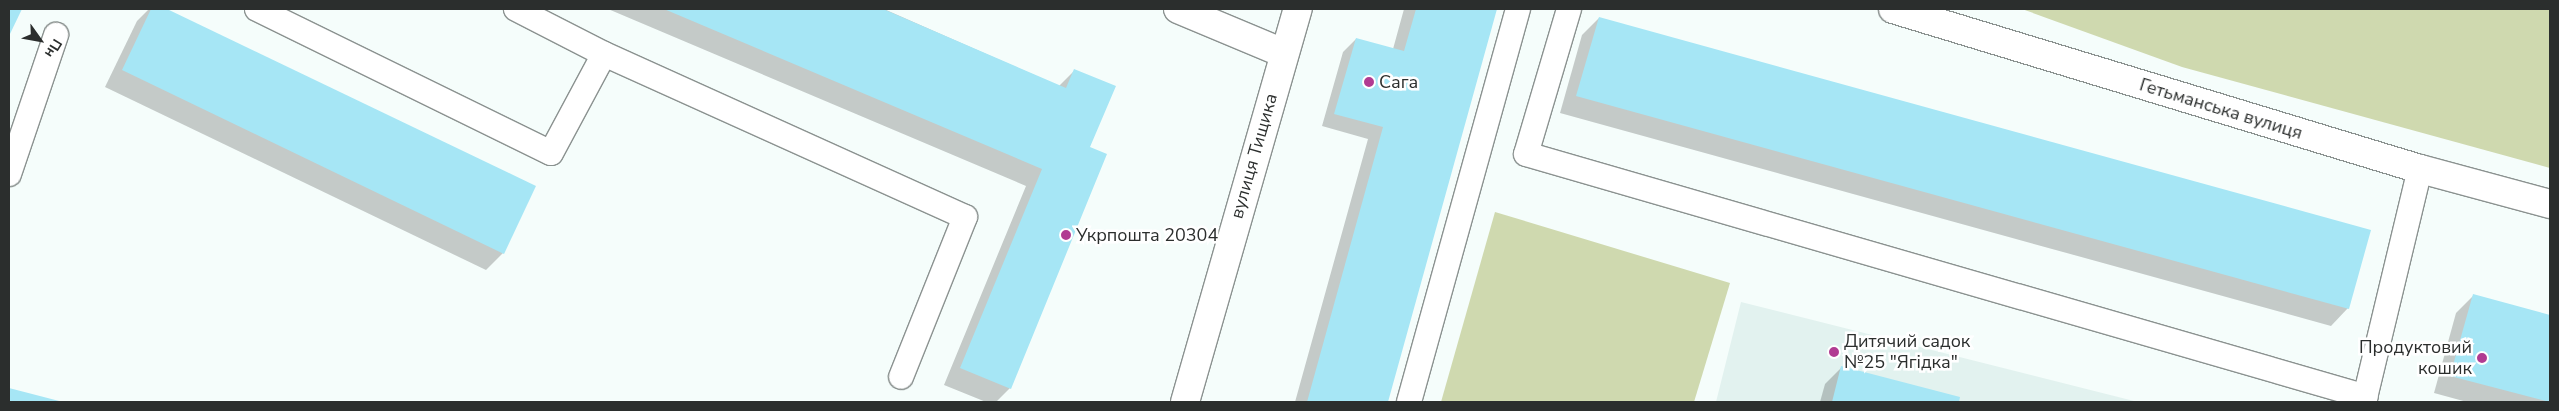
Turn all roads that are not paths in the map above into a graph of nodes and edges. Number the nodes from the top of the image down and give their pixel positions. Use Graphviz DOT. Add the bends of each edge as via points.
graph roads {
  1 [pos="257,9"];
  2 [pos="516,9"];
  3 [pos="1178,9"];
  4 [pos="1298,9"];
  5 [pos="1518,9"];
  6 [pos="1569,9"];
  7 [pos="1893,9"];
  8 [pos="56,35"];
  9 [pos="1283,53"];
  10 [pos="604,54"];
  11 [pos="2420,169"];
  12 [pos="9,174"];
  13 [pos="2550,204"];
  14 [pos="901,377"];
  15 [pos="2365,400"];
  16 [pos="1185,402"];
  17 [pos="1409,402"];
  1 -- 10 [label="lane" via="551,152"];
  2 -- 10 [label="lane"];
  3 -- 9 [label="street"];
  4 -- 9 [label="street, вулиця Тищика"];
  5 -- 17 [label="lane"];
  6 -- 15 [label="lane" via="1526,154"];
  7 -- 11 [label="street, Гетьманська вулиця"];
  8 -- 12 [label="lane"];
  9 -- 16 [label="street, вулиця Тищика"];
  10 -- 14 [label="lane" via="965,217"];
  11 -- 13 [label="street, Гетьманська вулиця"];
  11 -- 15 [label="lane"];
}
